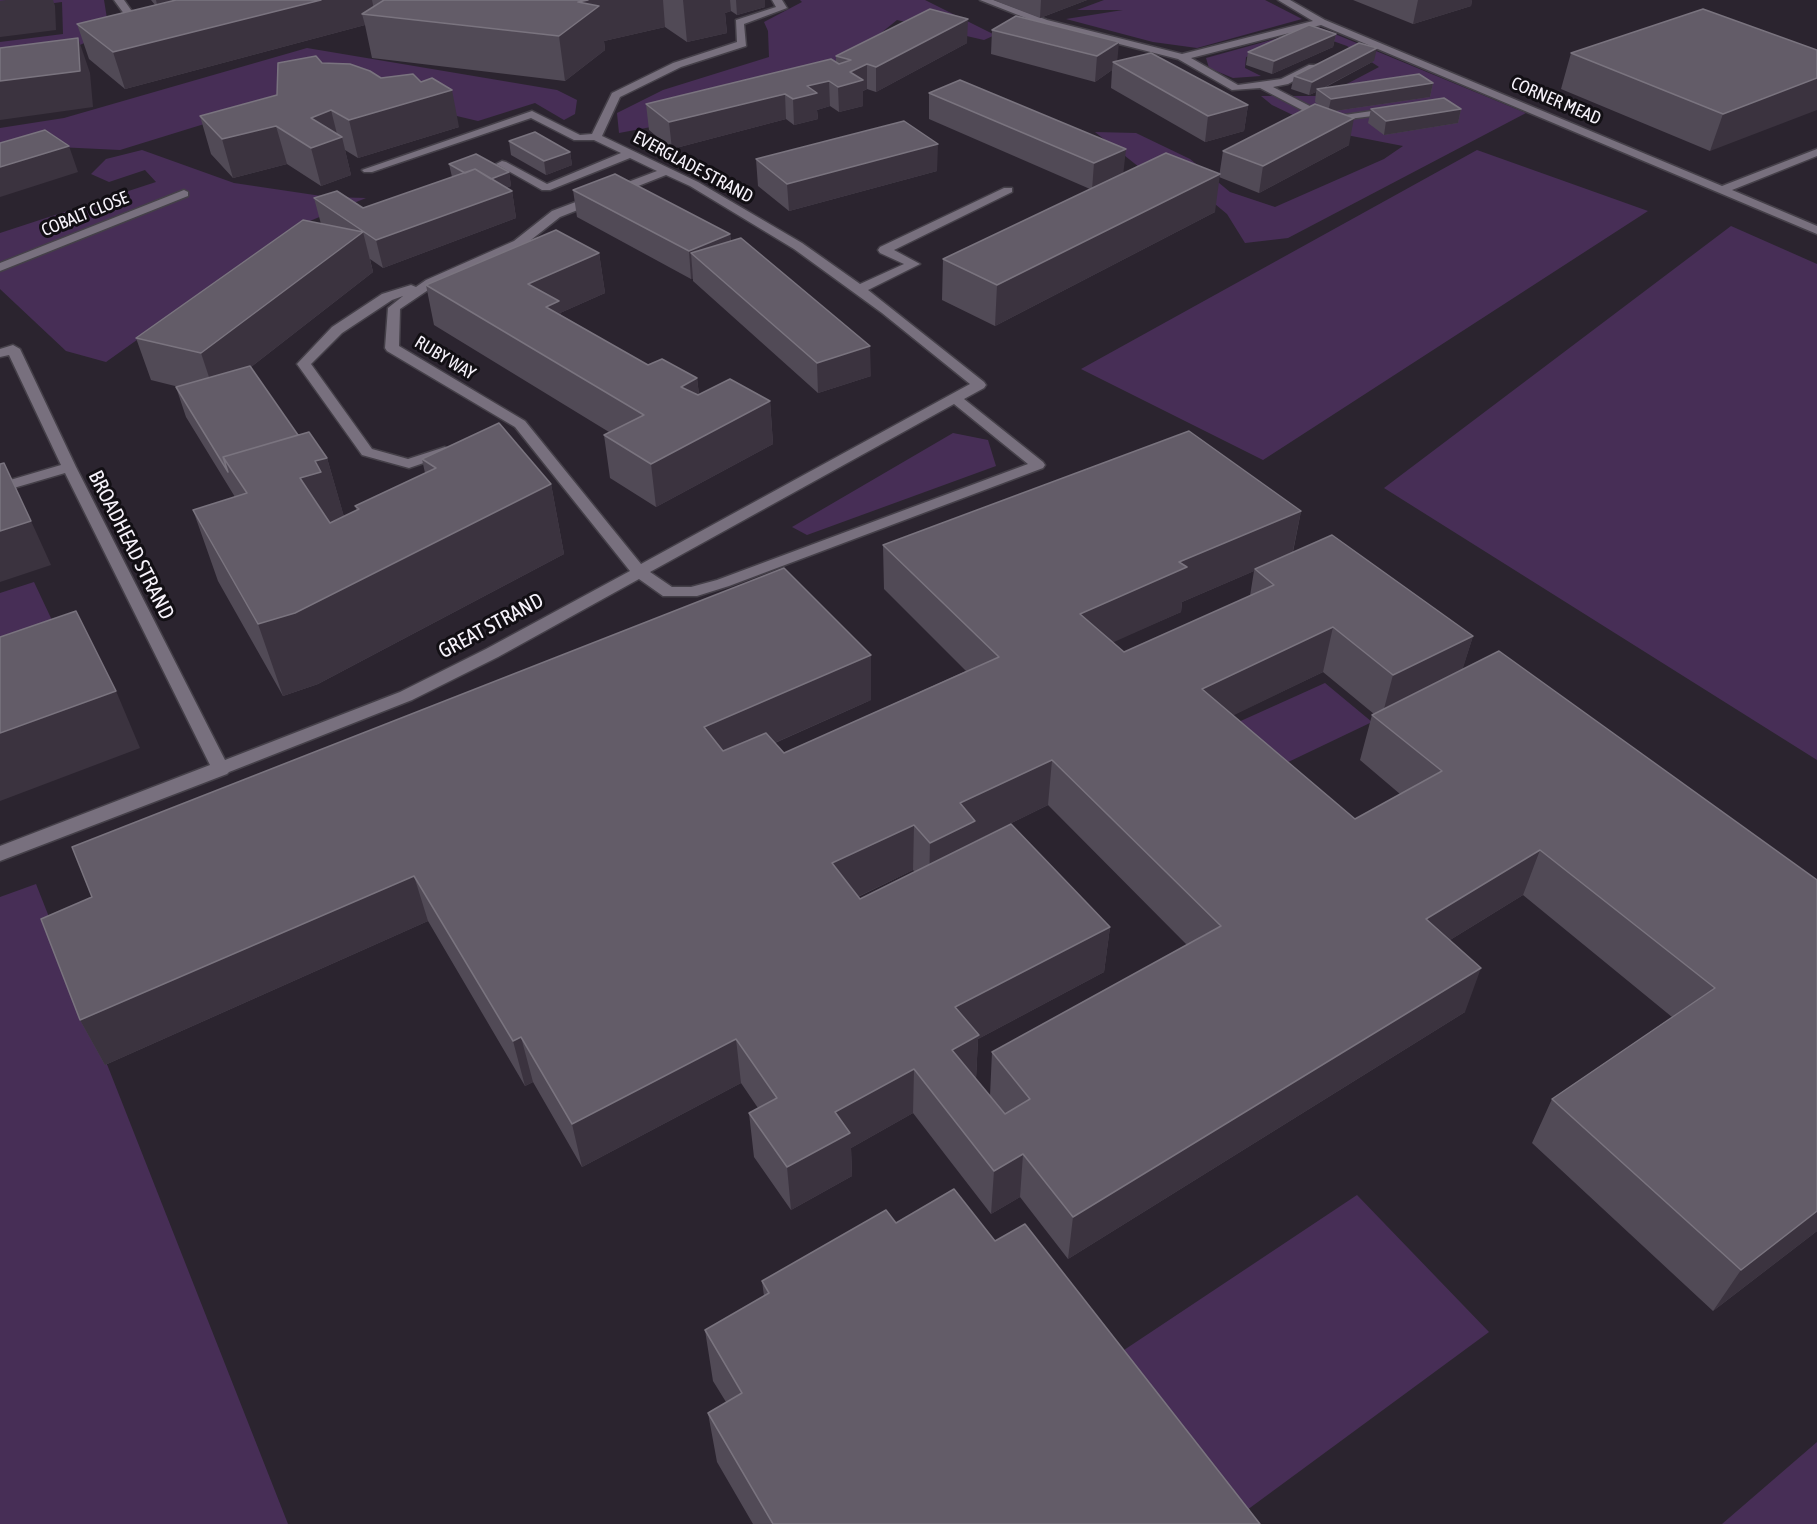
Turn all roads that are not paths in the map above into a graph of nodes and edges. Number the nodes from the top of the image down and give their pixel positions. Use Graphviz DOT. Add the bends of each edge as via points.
graph roads {
  1 [pos="122,0"];
  2 [pos="777,0"];
  3 [pos="985,0"];
  4 [pos="1283,0"];
  5 [pos="162,22"];
  6 [pos="1322,22"];
  7 [pos="1182,57"];
  8 [pos="1321,63"];
  9 [pos="1262,85"];
  10 [pos="1408,109"];
  11 [pos="596,137"];
  12 [pos="1817,152"];
  13 [pos="631,153"];
  14 [pos="502,164"];
  15 [pos="368,170"];
  16 [pos="666,171"];
  17 [pos="1008,190"];
  18 [pos="1722,190"];
  19 [pos="184,194"];
  20 [pos="1817,230"];
  21 [pos="0,267"];
  22 [pos="430,283"];
  23 [pos="858,290"];
  24 [pos="0,335"];
  25 [pos="6,351"];
  26 [pos="979,385"];
  27 [pos="955,398"];
  28 [pos="520,424"];
  29 [pos="498,432"];
  30 [pos="453,448"];
  31 [pos="69,467"];
  32 [pos="0,488"];
  33 [pos="639,572"];
  34 [pos="221,770"];
  35 [pos="0,854"];
  1 -- 5 [label="street" via="133,20"];
  2 -- 11 [label="street" via="782,8 740,22 742,44 677,65 616,94"];
  3 -- 7 [label="street" via="1044,22"];
  4 -- 6 [label="street, CORNER MEAD"];
  6 -- 7 [label="street"];
  6 -- 18 [label="street, CORNER MEAD"];
  7 -- 9 [label="street" via="1236,88"];
  8 -- 9 [label="street" via="1284,82"];
  9 -- 10 [label="street" via="1329,120"];
  11 -- 13 [label="street, EVERGLADE STRAND"];
  11 -- 15 [label="street, EVERGLADE STRAND" via="578,138 532,114"];
  12 -- 18 [label="street"];
  13 -- 14 [label="street" via="546,188"];
  13 -- 16 [label="street, EVERGLADE STRAND"];
  16 -- 22 [label="street, RUBY WAY" via="556,213 518,244"];
  16 -- 23 [label="street, EVERGLADE STRAND" via="798,246"];
  17 -- 23 [label="street" via="884,250 914,264"];
  18 -- 20 [label="street, CORNER MEAD"];
  19 -- 21 [label="street, COBALT CLOSE"];
  22 -- 28 [label="street, RUBY WAY" via="394,308 392,348"];
  22 -- 30 [label="street" via="387,297 337,330 304,364 367,452 409,464"];
  23 -- 26 [label="street, EVERGLADE STRAND"];
  24 -- 25 [label="street, BROADHEAD STRAND"];
  25 -- 31 [label="street, BROADHEAD STRAND"];
  26 -- 27 [label="street, GREAT STRAND"];
  27 -- 33 [label="street, GREAT STRAND"];
  27 -- 33 [label="street, RUBY WAY" via="1038,465 702,589 669,592"];
  28 -- 29 [label="street"];
  28 -- 33 [label="street, RUBY WAY"];
  31 -- 32 [label="street"];
  31 -- 34 [label="street, BROADHEAD STRAND"];
  33 -- 34 [label="street, GREAT STRAND" via="406,696"];
  34 -- 35 [label="street, GREAT STRAND"];
}
